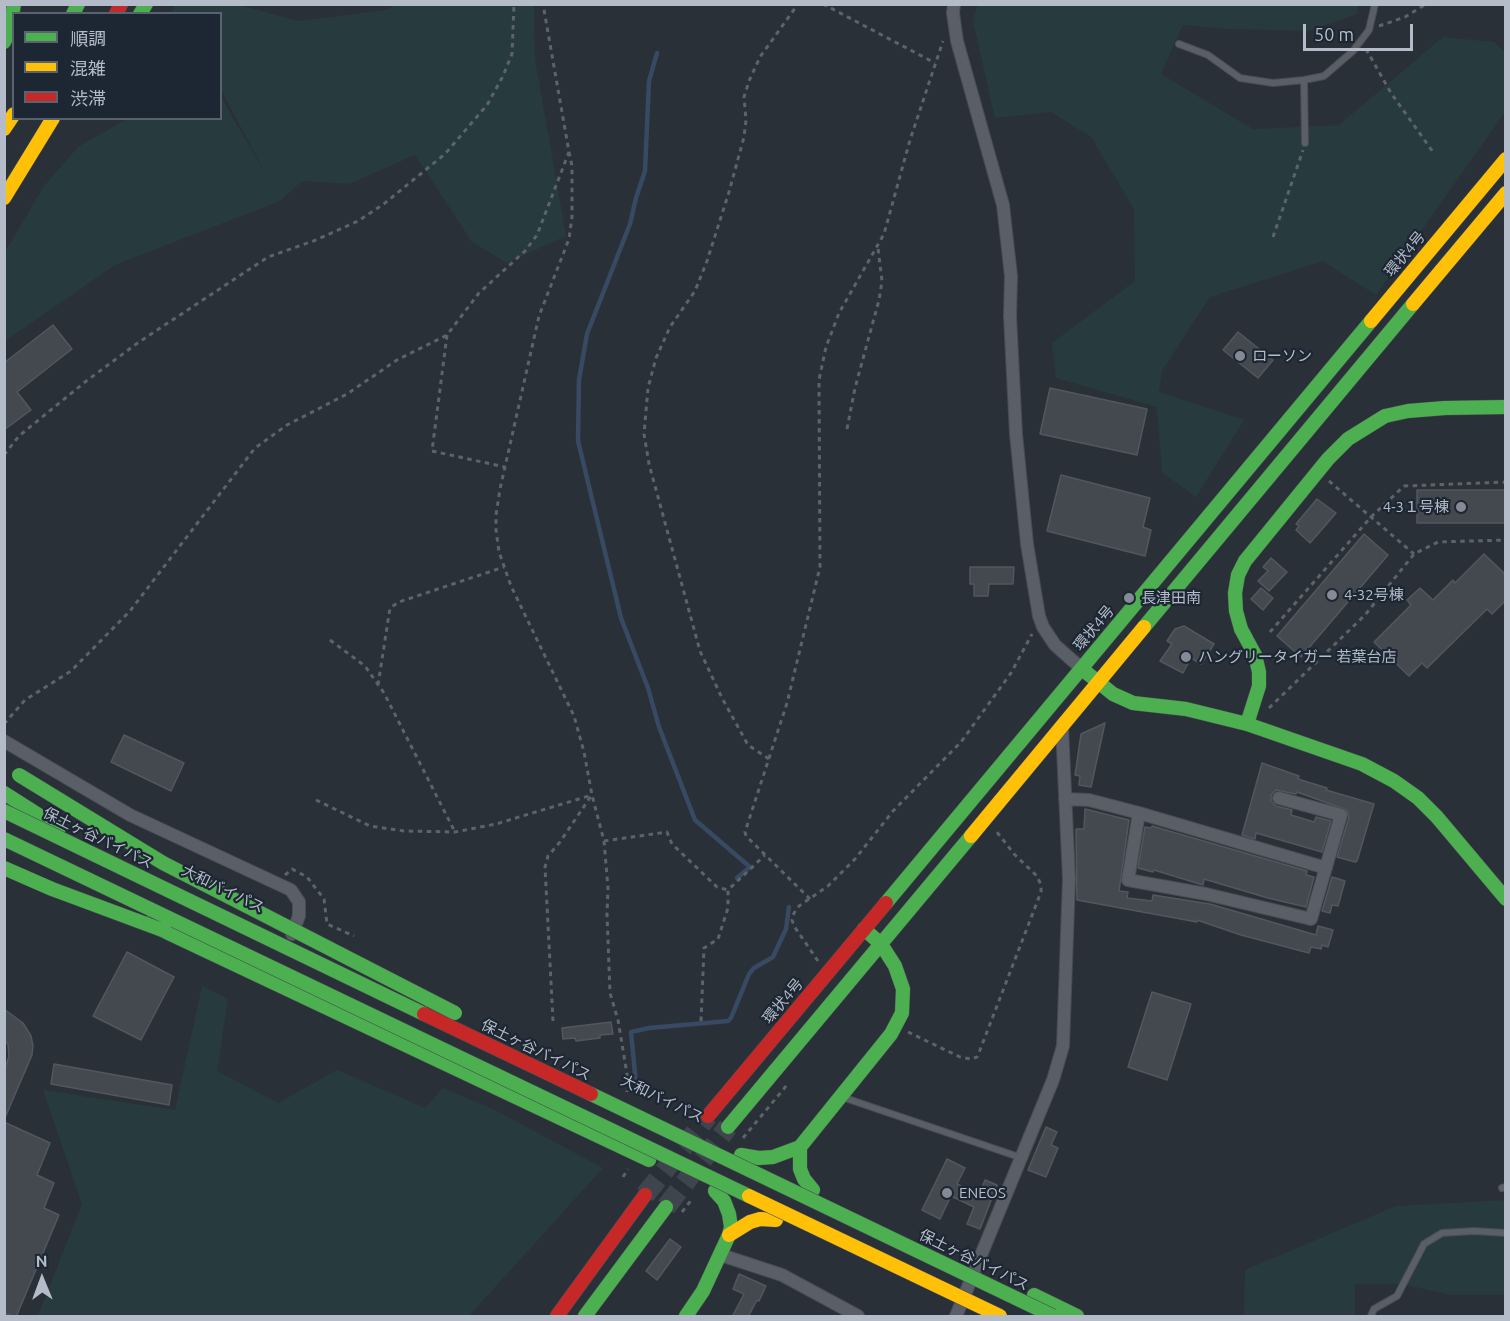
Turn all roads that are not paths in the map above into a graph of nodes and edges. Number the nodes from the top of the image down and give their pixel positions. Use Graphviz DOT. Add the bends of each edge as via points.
graph roads {
  1 [pos="1375,4"];
  2 [pos="953,9"];
  3 [pos="12,16"];
  4 [pos="4,42"];
  5 [pos="1179,44"];
  6 [pos="1304,80"];
  7 [pos="53,120"];
  8 [pos="1305,143"];
  9 [pos="1506,159"];
  10 [pos="1506,193"];
  11 [pos="4,198"];
  12 [pos="1506,407"];
  13 [pos="1082,669"];
  14 [pos="1099,683"];
  15 [pos="1247,724"];
  16 [pos="1062,727"];
  17 [pos="4,741"];
  18 [pos="4,767"];
  19 [pos="4,793"];
  20 [pos="1279,798"];
  21 [pos="1065,799"];
  22 [pos="4,801"];
  23 [pos="4,811"];
  24 [pos="1139,813"];
  25 [pos="59,828"];
  26 [pos="4,839"];
  27 [pos="4,856"];
  28 [pos="11,865"];
  29 [pos="1326,868"];
  30 [pos="4,881"];
  31 [pos="1506,899"];
  32 [pos="864,929"];
  33 [pos="289,940"];
  34 [pos="881,944"];
  35 [pos="288,976"];
  36 [pos="841,1096"];
  37 [pos="708,1116"];
  38 [pos="728,1128"];
  39 [pos="801,1146"];
  40 [pos="741,1155"];
  41 [pos="1022,1158"];
  42 [pos="813,1190"];
  43 [pos="715,1191"];
  44 [pos="799,1194"];
  45 [pos="645,1195"];
  46 [pos="666,1207"];
  47 [pos="776,1220"];
  48 [pos="1506,1233"];
  49 [pos="729,1235"];
  50 [pos="722,1255"];
  51 [pos="977,1268"];
  52 [pos="958,1312"];
  53 [pos="557,1317"];
  54 [pos="585,1317"];
  55 [pos="686,1317"];
  56 [pos="858,1317"];
  57 [pos="978,1317"];
  58 [pos="1000,1317"];
  59 [pos="1053,1317"];
  60 [pos="1077,1317"];
  61 [pos="1371,1317"];
  1 -- 6 [label="lane" via="1369,30 1353,51 1324,76"];
  2 -- 13 [label="street" via="957,41 1003,205 1011,276 1017,445 1039,616 1055,645"];
  3 -- 4 [label="main road"];
  5 -- 6 [label="lane" via="1208,56 1240,78 1273,83"];
  6 -- 8 [label="lane"];
  7 -- 11 [label="main road"];
  9 -- 13 [label="main road, 環状4号"];
  10 -- 14 [label="main road"];
  12 -- 15 [label="main road" via="1444,408 1385,416 1348,439 1318,471 1238,575 1236,611 1256,655 1259,672 1259,686"];
  13 -- 14 [label="main road"];
  13 -- 32 [label="main road, 環状4号"];
  14 -- 15 [label="main road" via="1133,703 1186,709"];
  14 -- 16 [label="main road"];
  15 -- 31 [label="main road" via="1362,764 1394,781 1437,817"];
  16 -- 21 [label="street"];
  16 -- 34 [label="main road"];
  17 -- 33 [label="street" via="130,815 291,890 298,902 299,916"];
  18 -- 44 [label="main road, bridge" via="163,863"];
  19 -- 25 [label="main road"];
  20 -- 29 [label="street" via="1341,815"];
  21 -- 24 [label="street" via="1089,800"];
  21 -- 41 [label="street" via="1069,879 1063,1046"];
  22 -- 25 [label="main road, 大和バイパス"];
  23 -- 44 [label="main road, 保土ヶ谷バイパス, bridge"];
  24 -- 29 [label="street"];
  24 -- 29 [label="street" via="1128,880 1311,919"];
  25 -- 33 [label="main road, 大和バイパス"];
  26 -- 35 [label="main road, bridge"];
  27 -- 28 [label="main road"];
  28 -- 30 [label="street"];
  28 -- 35 [label="main road, bridge" via="81,901"];
  28 -- 43 [label="main road"];
  32 -- 34 [label="main road"];
  32 -- 37 [label="main road, 環状4号"];
  33 -- 40 [label="main road, 大和バイパス"];
  34 -- 36 [label="main road" via="903,989 902,1012 896,1027"];
  34 -- 38 [label="main road"];
  35 -- 58 [label="main road, bridge"];
  36 -- 39 [label="main road"];
  36 -- 41 [label="lane"];
  39 -- 40 [label="main road" via="773,1157"];
  39 -- 42 [label="main road" via="800,1169"];
  40 -- 42 [label="main road, 大和バイパス"];
  41 -- 51 [label="street"];
  42 -- 51 [label="main road, 大和バイパス"];
  43 -- 47 [label="main road"];
  43 -- 49 [label="main road" via="729,1214"];
  44 -- 59 [label="main road, 保土ヶ谷バイパス, bridge"];
  45 -- 53 [label="main road"];
  46 -- 54 [label="main road"];
  47 -- 49 [label="main road" via="750,1222"];
  47 -- 52 [label="main road"];
  48 -- 61 [label="lane" via="1442,1233 1424,1244 1397,1296 1374,1309"];
  49 -- 50 [label="main road"];
  50 -- 55 [label="main road"];
  50 -- 56 [label="street" via="782,1275"];
  51 -- 52 [label="street"];
  51 -- 60 [label="main road, 大和バイパス"];
  52 -- 57 [label="main road"];
}
